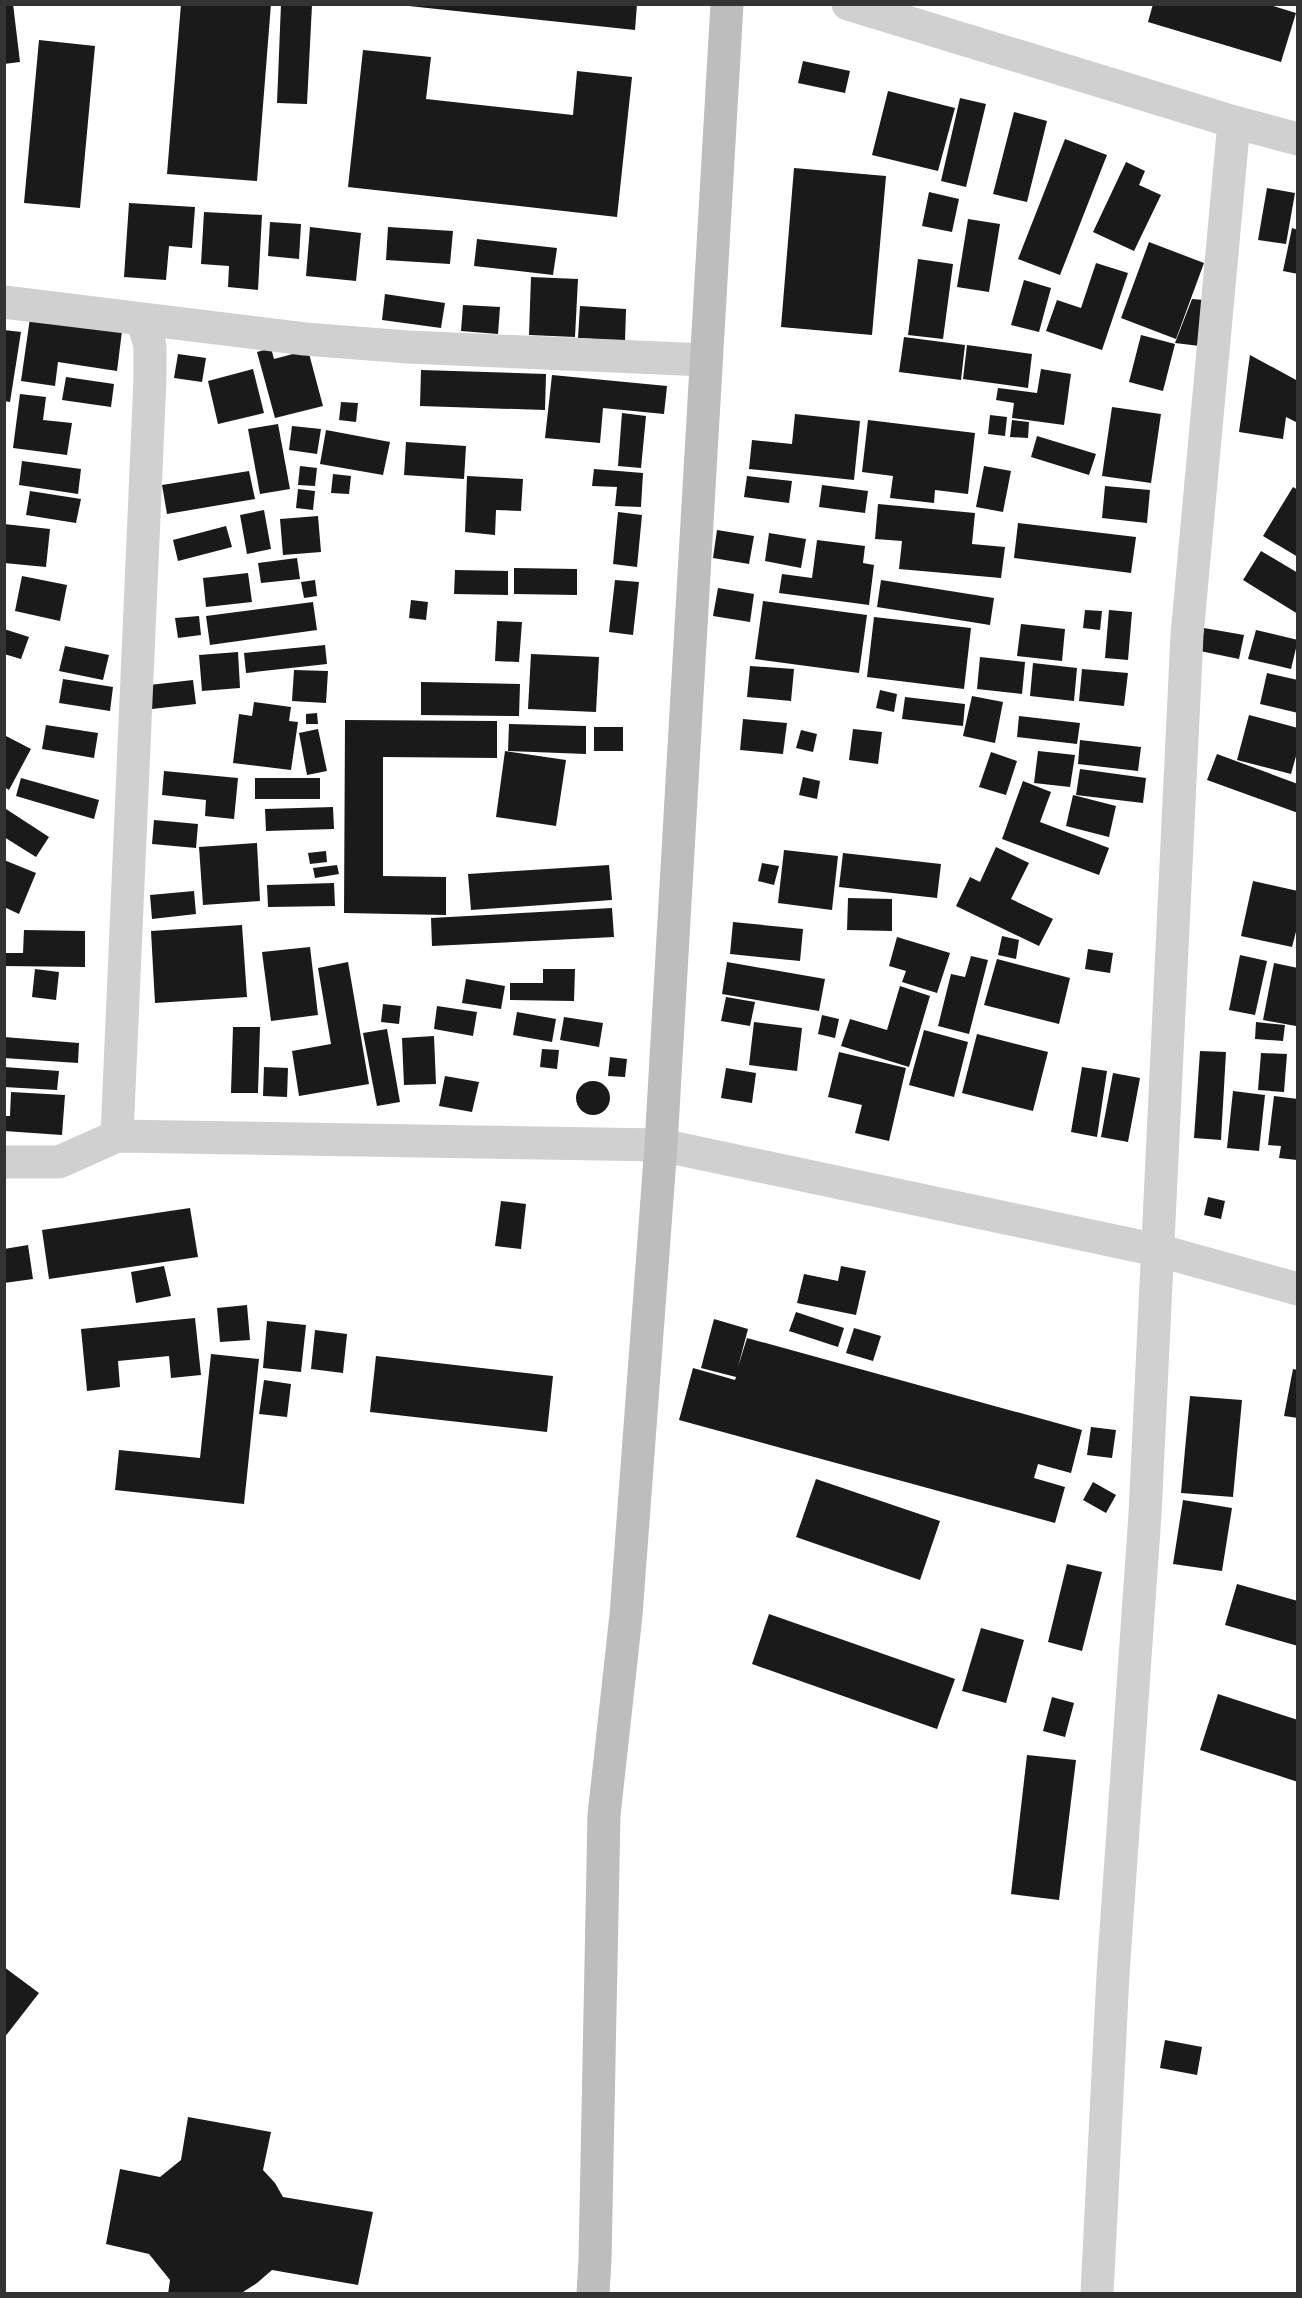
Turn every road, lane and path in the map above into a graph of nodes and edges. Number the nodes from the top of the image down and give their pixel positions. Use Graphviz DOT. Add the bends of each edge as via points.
graph roads {
  1 [pos="727,4"];
  2 [pos="848,4"];
  3 [pos="1234,123"];
  4 [pos="1298,139"];
  5 [pos="4,302"];
  6 [pos="143,321"];
  7 [pos="705,360"];
  8 [pos="117,1136"];
  9 [pos="661,1145"];
  10 [pos="4,1162"];
  11 [pos="1157,1250"];
  12 [pos="1298,1289"];
  13 [pos="593,2294"];
  14 [pos="1097,2294"];
  1 -- 7 [label="main road"];
  2 -- 3 [label="street"];
  3 -- 4 [label="street"];
  3 -- 11 [label="street" via="1187,635"];
  5 -- 6 [label="street"];
  6 -- 7 [label="street" via="408,347"];
  6 -- 8 [label="street" via="150,346 150,379"];
  7 -- 9 [label="main road"];
  8 -- 9 [label="street"];
  8 -- 10 [label="street" via="59,1162"];
  9 -- 11 [label="street"];
  9 -- 13 [label="main road" via="626,1615 604,1815"];
  11 -- 12 [label="street"];
  11 -- 14 [label="street"];
}
